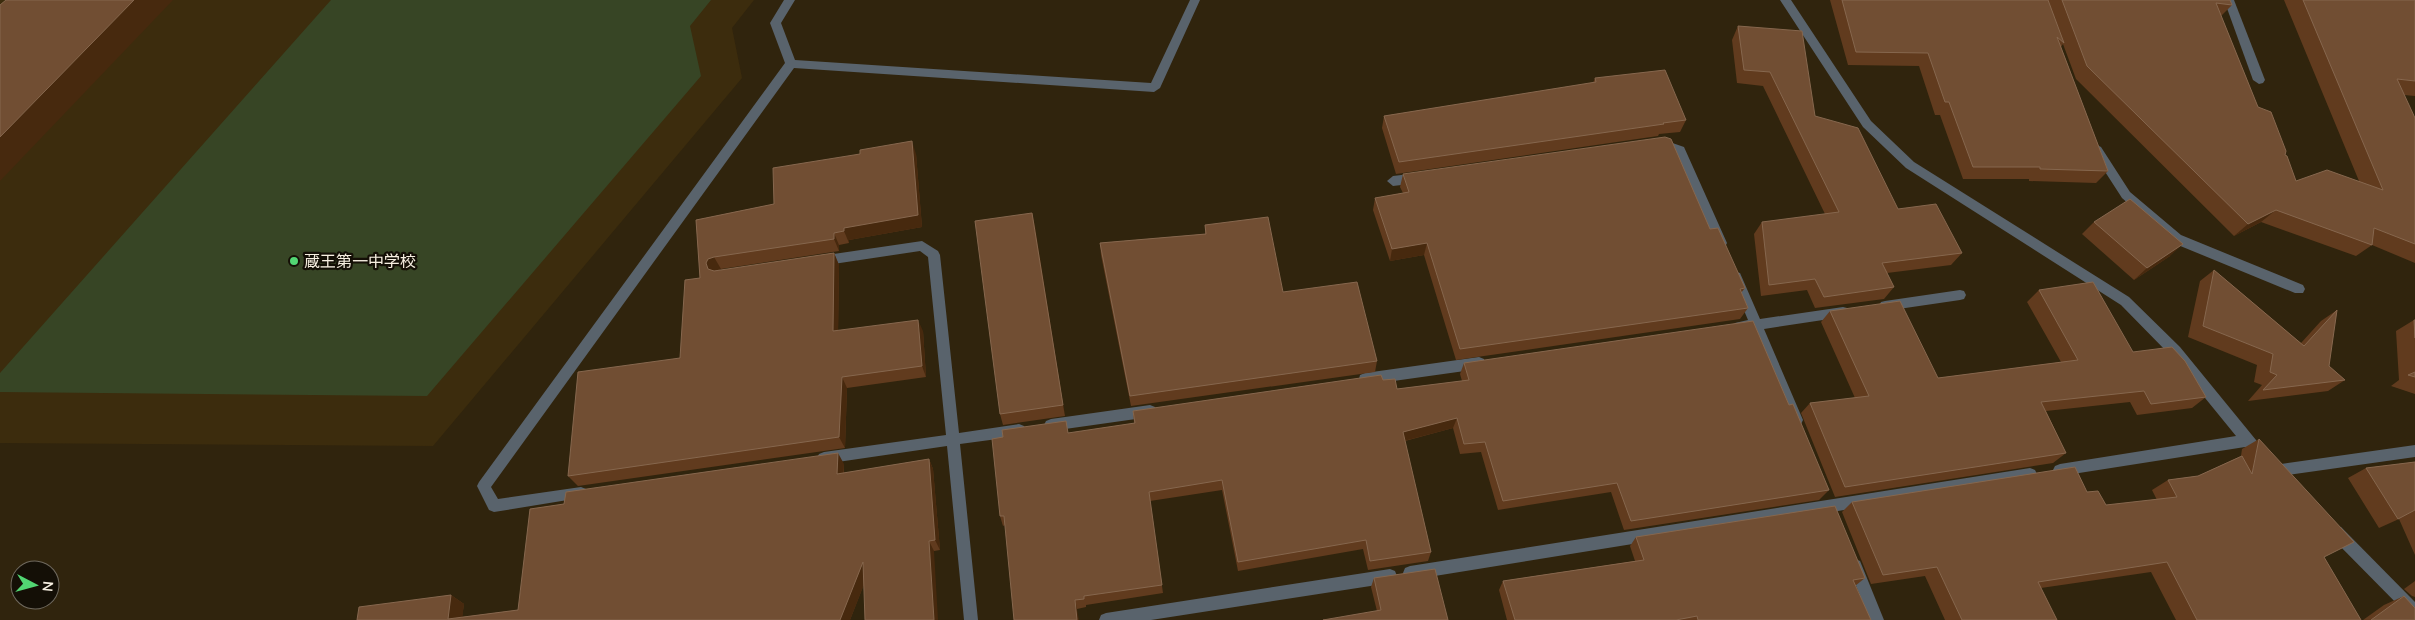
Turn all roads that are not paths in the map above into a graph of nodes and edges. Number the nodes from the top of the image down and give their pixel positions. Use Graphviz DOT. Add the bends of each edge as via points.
graph roads {
  1 [pos="790,0"];
  2 [pos="1195,0"];
  3 [pos="1785,0"];
  4 [pos="2229,0"];
  5 [pos="791,64"];
  6 [pos="2259,80"];
  7 [pos="2092,143"];
  8 [pos="1649,145"];
  9 [pos="1432,176"];
  10 [pos="1393,181"];
  11 [pos="807,263"];
  12 [pos="2298,289"];
  13 [pos="1960,295"];
  14 [pos="1873,308"];
  15 [pos="1853,310"];
  16 [pos="1756,324"];
  17 [pos="1728,328"];
  18 [pos="1496,361"];
  19 [pos="1351,381"];
  20 [pos="1166,408"];
  21 [pos="1801,433"];
  22 [pos="952,440"];
  23 [pos="2248,440"];
  24 [pos="2415,452"];
  25 [pos="806,461"];
  26 [pos="2281,470"];
  27 [pos="2294,485"];
  28 [pos="591,492"];
  29 [pos="2326,521"];
  30 [pos="1852,558"];
  31 [pos="2415,612"];
  32 [pos="971,620"];
  33 [pos="1106,620"];
  34 [pos="1877,620"];
  1 -- 5 [label="lane" via="775,23"];
  2 -- 5 [label="lane" via="1154,88"];
  3 -- 23 [label="lane" via="1867,124 1910,166 2125,301 2175,351"];
  4 -- 6 [label="lane"];
  5 -- 28 [label="lane" via="484,486 494,506"];
  7 -- 12 [label="lane" via="2126,195 2177,239"];
  8 -- 16 [label="lane" via="1659,143 1680,150"];
  9 -- 10 [label="lane"];
  11 -- 22 [label="lane" via="922,246 934,255"];
  13 -- 14 [label="lane"];
  15 -- 16 [label="lane"];
  16 -- 17 [label="lane"];
  16 -- 21 [label="lane"];
  18 -- 19 [label="lane"];
  20 -- 22 [label="lane"];
  22 -- 25 [label="lane"];
  22 -- 32 [label="lane"];
  23 -- 26 [label="lane"];
  23 -- 33 [label="lane"];
  24 -- 26 [label="lane"];
  26 -- 27 [label="lane"];
  29 -- 31 [label="lane"];
  30 -- 34 [label="lane"];
}
